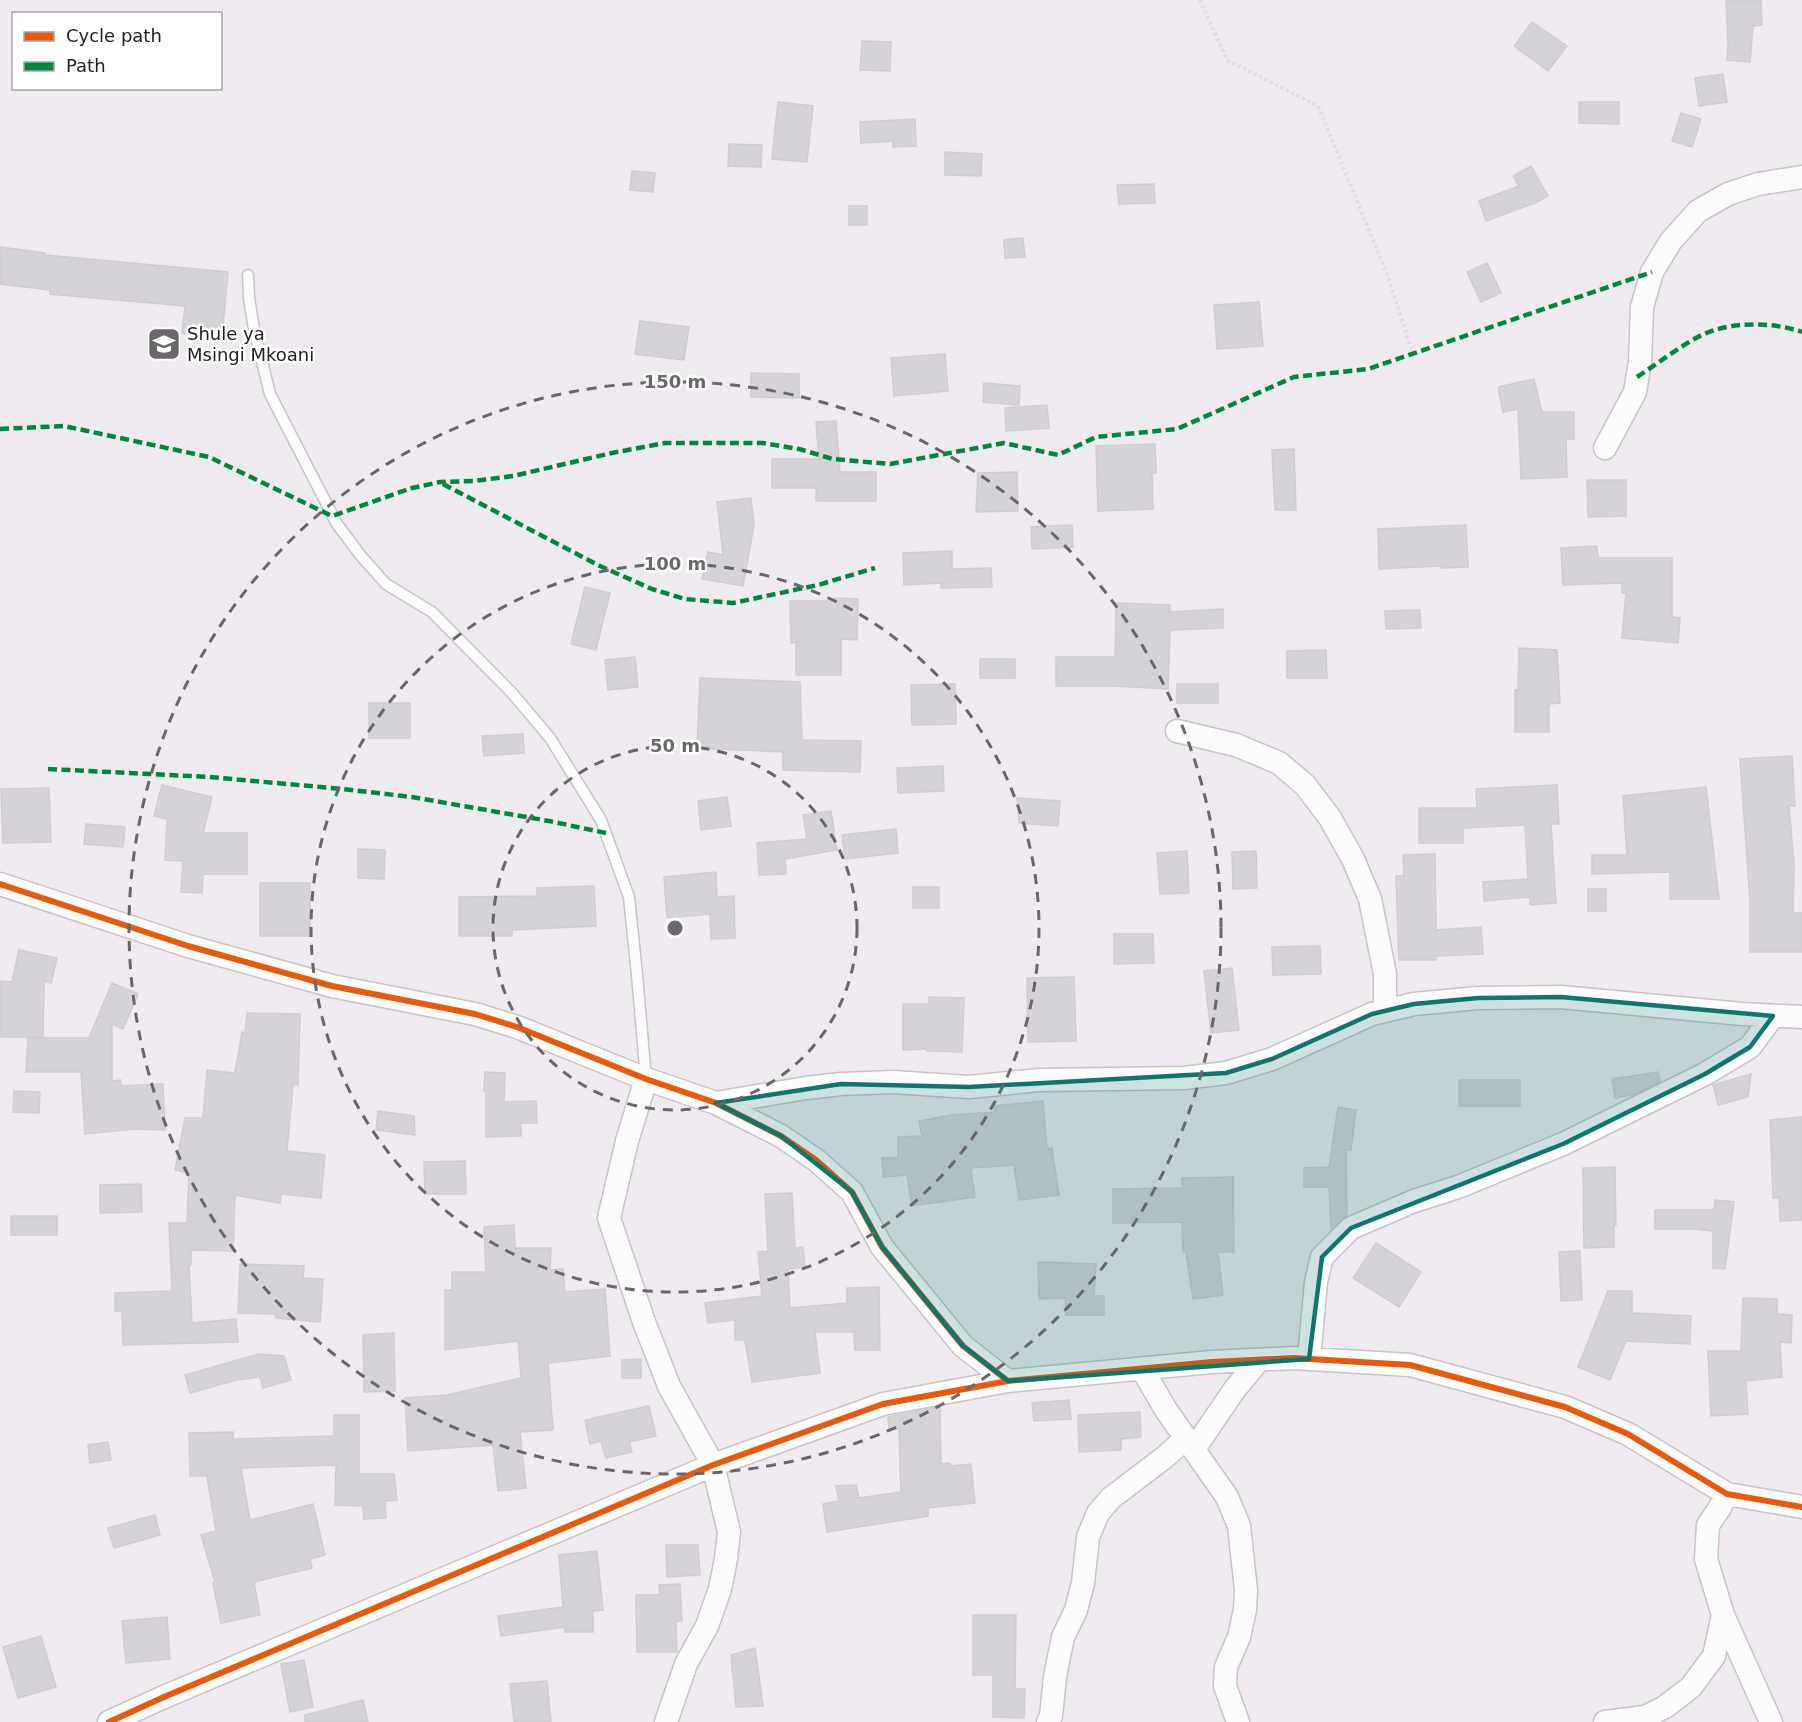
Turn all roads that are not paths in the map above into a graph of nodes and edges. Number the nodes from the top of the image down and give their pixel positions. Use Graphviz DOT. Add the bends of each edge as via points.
graph roads {
  1 [pos="1802,177"];
  2 [pos="248,275"];
  3 [pos="1605,448"];
  4 [pos="1177,731"];
  5 [pos="0,884"];
  6 [pos="1385,1011"];
  7 [pos="1773,1016"];
  8 [pos="1802,1017"];
  9 [pos="646,1079"];
  10 [pos="716,1103"];
  11 [pos="1309,1359"];
  12 [pos="1260,1360"];
  13 [pos="1142,1369"];
  14 [pos="1008,1381"];
  15 [pos="1190,1444"];
  16 [pos="713,1465"];
  17 [pos="1727,1494"];
  18 [pos="1802,1507"];
  19 [pos="1723,1614"];
  20 [pos="109,1722"];
  21 [pos="666,1722"];
  22 [pos="1048,1722"];
  23 [pos="1238,1722"];
  24 [pos="1605,1722"];
  25 [pos="1771,1722"];
  1 -- 3 [label="street" via="1758,184 1728,194 1698,211 1671,241 1652,272 1642,307 1635,392"];
  2 -- 9 [label="lane" via="254,329 270,394 337,524 386,584 432,612 512,693 550,738 602,820 629,897"];
  4 -- 6 [label="street" via="1236,745 1279,763 1305,785 1330,818 1370,898 1384,974"];
  5 -- 9 [label="street" via="188,946 332,986 475,1014"];
  6 -- 7 [label="street" via="1478,998 1561,997"];
  6 -- 10 [label="street" via="1272,1059 1226,1073 1184,1078 1039,1080 969,1087 893,1082 842,1084"];
  7 -- 8 [label="street"];
  7 -- 11 [label="street" via="1750,1047 1706,1074 1563,1144 1351,1228 1322,1257"];
  9 -- 10 [label="street"];
  9 -- 16 [label="street" via="609,1218 669,1386"];
  10 -- 14 [label="street" via="781,1136 852,1191 882,1247 963,1346"];
  11 -- 12 [label="street"];
  11 -- 17 [label="street" via="1410,1365 1565,1407 1628,1434"];
  12 -- 13 [label="street"];
  12 -- 15 [label="street"];
  13 -- 14 [label="street"];
  13 -- 15 [label="street"];
  14 -- 16 [label="street" via="883,1404"];
  15 -- 22 [label="street" via="1165,1457 1111,1498 1098,1513 1088,1537 1076,1611 1063,1637"];
  15 -- 23 [label="street" via="1227,1497 1239,1526 1245,1610 1224,1680"];
  16 -- 20 [label="street"];
  16 -- 21 [label="street" via="729,1532 726,1559 710,1617 686,1664"];
  17 -- 18 [label="street"];
  17 -- 19 [label="street" via="1708,1525 1706,1559"];
  19 -- 24 [label="street" via="1714,1656 1691,1687 1645,1717"];
  19 -- 25 [label="street"];
}
